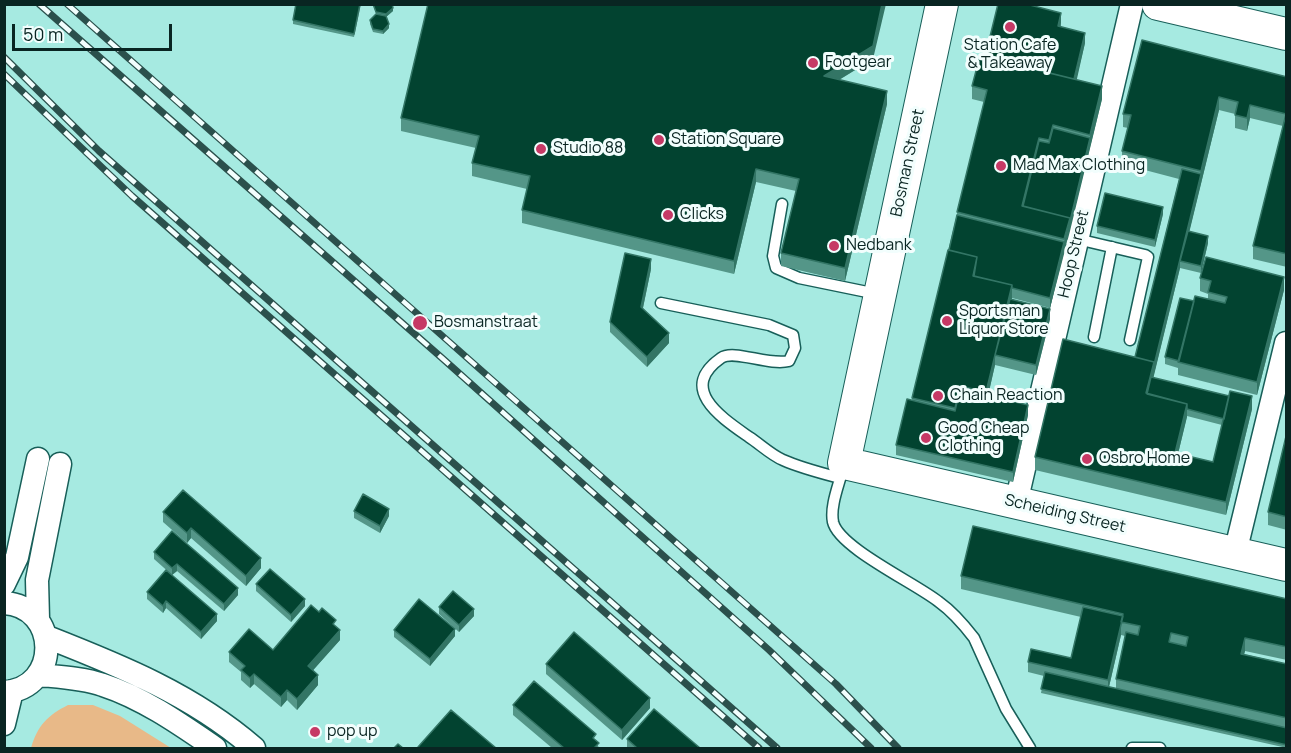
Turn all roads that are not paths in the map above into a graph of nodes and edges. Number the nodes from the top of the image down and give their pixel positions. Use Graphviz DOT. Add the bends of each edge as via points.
graph roads {
  1 [pos="942,4"];
  2 [pos="1132,4"];
  3 [pos="1158,4"];
  4 [pos="1287,34"];
  5 [pos="782,204"];
  6 [pos="1077,239"];
  7 [pos="1112,247"];
  8 [pos="880,294"];
  9 [pos="661,303"];
  10 [pos="1094,337"];
  11 [pos="1130,340"];
  12 [pos="1287,343"];
  13 [pos="38,459"];
  14 [pos="60,464"];
  15 [pos="842,471"];
  16 [pos="1016,502"];
  17 [pos="1235,553"];
  18 [pos="1287,565"];
  19 [pos="4,584"];
  20 [pos="4,603"];
  21 [pos="42,628"];
  22 [pos="39,675"];
  23 [pos="8,692"];
  24 [pos="4,724"];
  25 [pos="215,748"];
  26 [pos="254,748"];
  27 [pos="1030,748"];
  28 [pos="1132,748"];
  29 [pos="1160,748"];
  1 -- 8 [label="main road, Bosman Street"];
  2 -- 6 [label="street, Hoop Street"];
  3 -- 4 [label="main road"];
  5 -- 8 [label="lane" via="773,256 776,268 799,278"];
  6 -- 7 [label="lane"];
  6 -- 16 [label="street, Hoop Street"];
  7 -- 10 [label="lane"];
  7 -- 11 [label="lane" via="1148,257"];
  8 -- 15 [label="main road, Bosman Street"];
  9 -- 15 [label="lane" via="769,325 793,335 795,348 789,361 762,362 730,355 708,372 702,389 716,414 780,459"];
  12 -- 17 [label="street"];
  13 -- 19 [label="street" via="17,557"];
  14 -- 21 [label="street" via="37,580"];
  15 -- 16 [label="main road, Scheiding Street"];
  15 -- 27 [label="lane" via="833,511 833,523 839,532 876,562 939,602 967,628 1006,709"];
  16 -- 17 [label="main road, Scheiding Street"];
  17 -- 18 [label="main road, Scheiding Street"];
  20 -- 21 [label="street" via="21,606"];
  21 -- 22 [label="street" via="47,657"];
  21 -- 26 [label="street" via="162,685 223,722"];
  22 -- 23 [label="street" via="27,686"];
  22 -- 25 [label="street" via="112,688"];
  23 -- 24 [label="street"];
  28 -- 29 [label="lane"];
}
